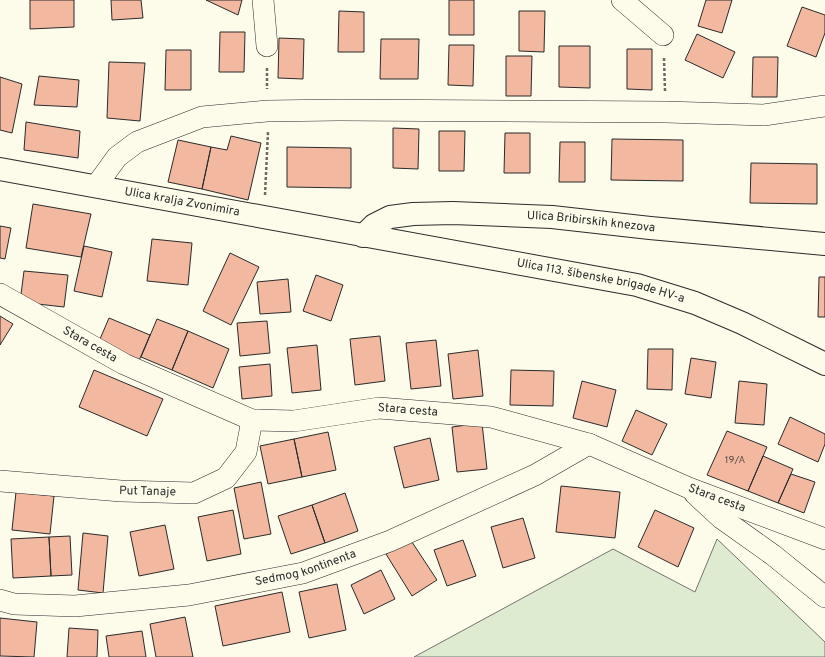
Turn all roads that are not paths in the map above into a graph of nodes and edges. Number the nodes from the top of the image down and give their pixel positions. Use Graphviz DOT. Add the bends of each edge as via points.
graph roads {
  1 [pos="263,0"];
  2 [pos="622,0"];
  3 [pos="663,35"];
  4 [pos="267,46"];
  5 [pos="825,106"];
  6 [pos="0,169"];
  7 [pos="96,186"];
  8 [pos="363,236"];
  9 [pos="825,244"];
  10 [pos="0,294"];
  11 [pos="825,364"];
  12 [pos="252,420"];
  13 [pos="589,444"];
  14 [pos="4,479"];
  15 [pos="689,488"];
  16 [pos="825,538"];
  17 [pos="825,597"];
  18 [pos="0,600"];
  1 -- 4 [label="street"];
  2 -- 3 [label="street"];
  5 -- 7 [label="street" via="764,115 307,110 202,117 137,142 117,157"];
  6 -- 7 [label="main road, Ulica kralja Zvonimira"];
  7 -- 8 [label="main road, Ulica kralja Zvonimira"];
  8 -- 9 [label="main road, Ulica Bribirskih knezova" via="374,225 390,217 453,213 552,217"];
  8 -- 11 [label="main road, Ulica 113. šibenske brigade HV-a" via="637,285 695,303"];
  10 -- 12 [label="street, Stara cesta" via="124,364"];
  12 -- 13 [label="street, Stara cesta" via="294,421 379,408 491,417"];
  12 -- 14 [label="street, Put Tanaje" via="246,452 226,478 194,493 121,491"];
  13 -- 15 [label="street, Stara cesta"];
  13 -- 18 [label="street, Sedmog kontinenta" via="535,475 390,541 303,573 189,595 75,606 14,604"];
  15 -- 16 [label="street, Stara cesta"];
  15 -- 17 [label="street" via="721,518"];
}
